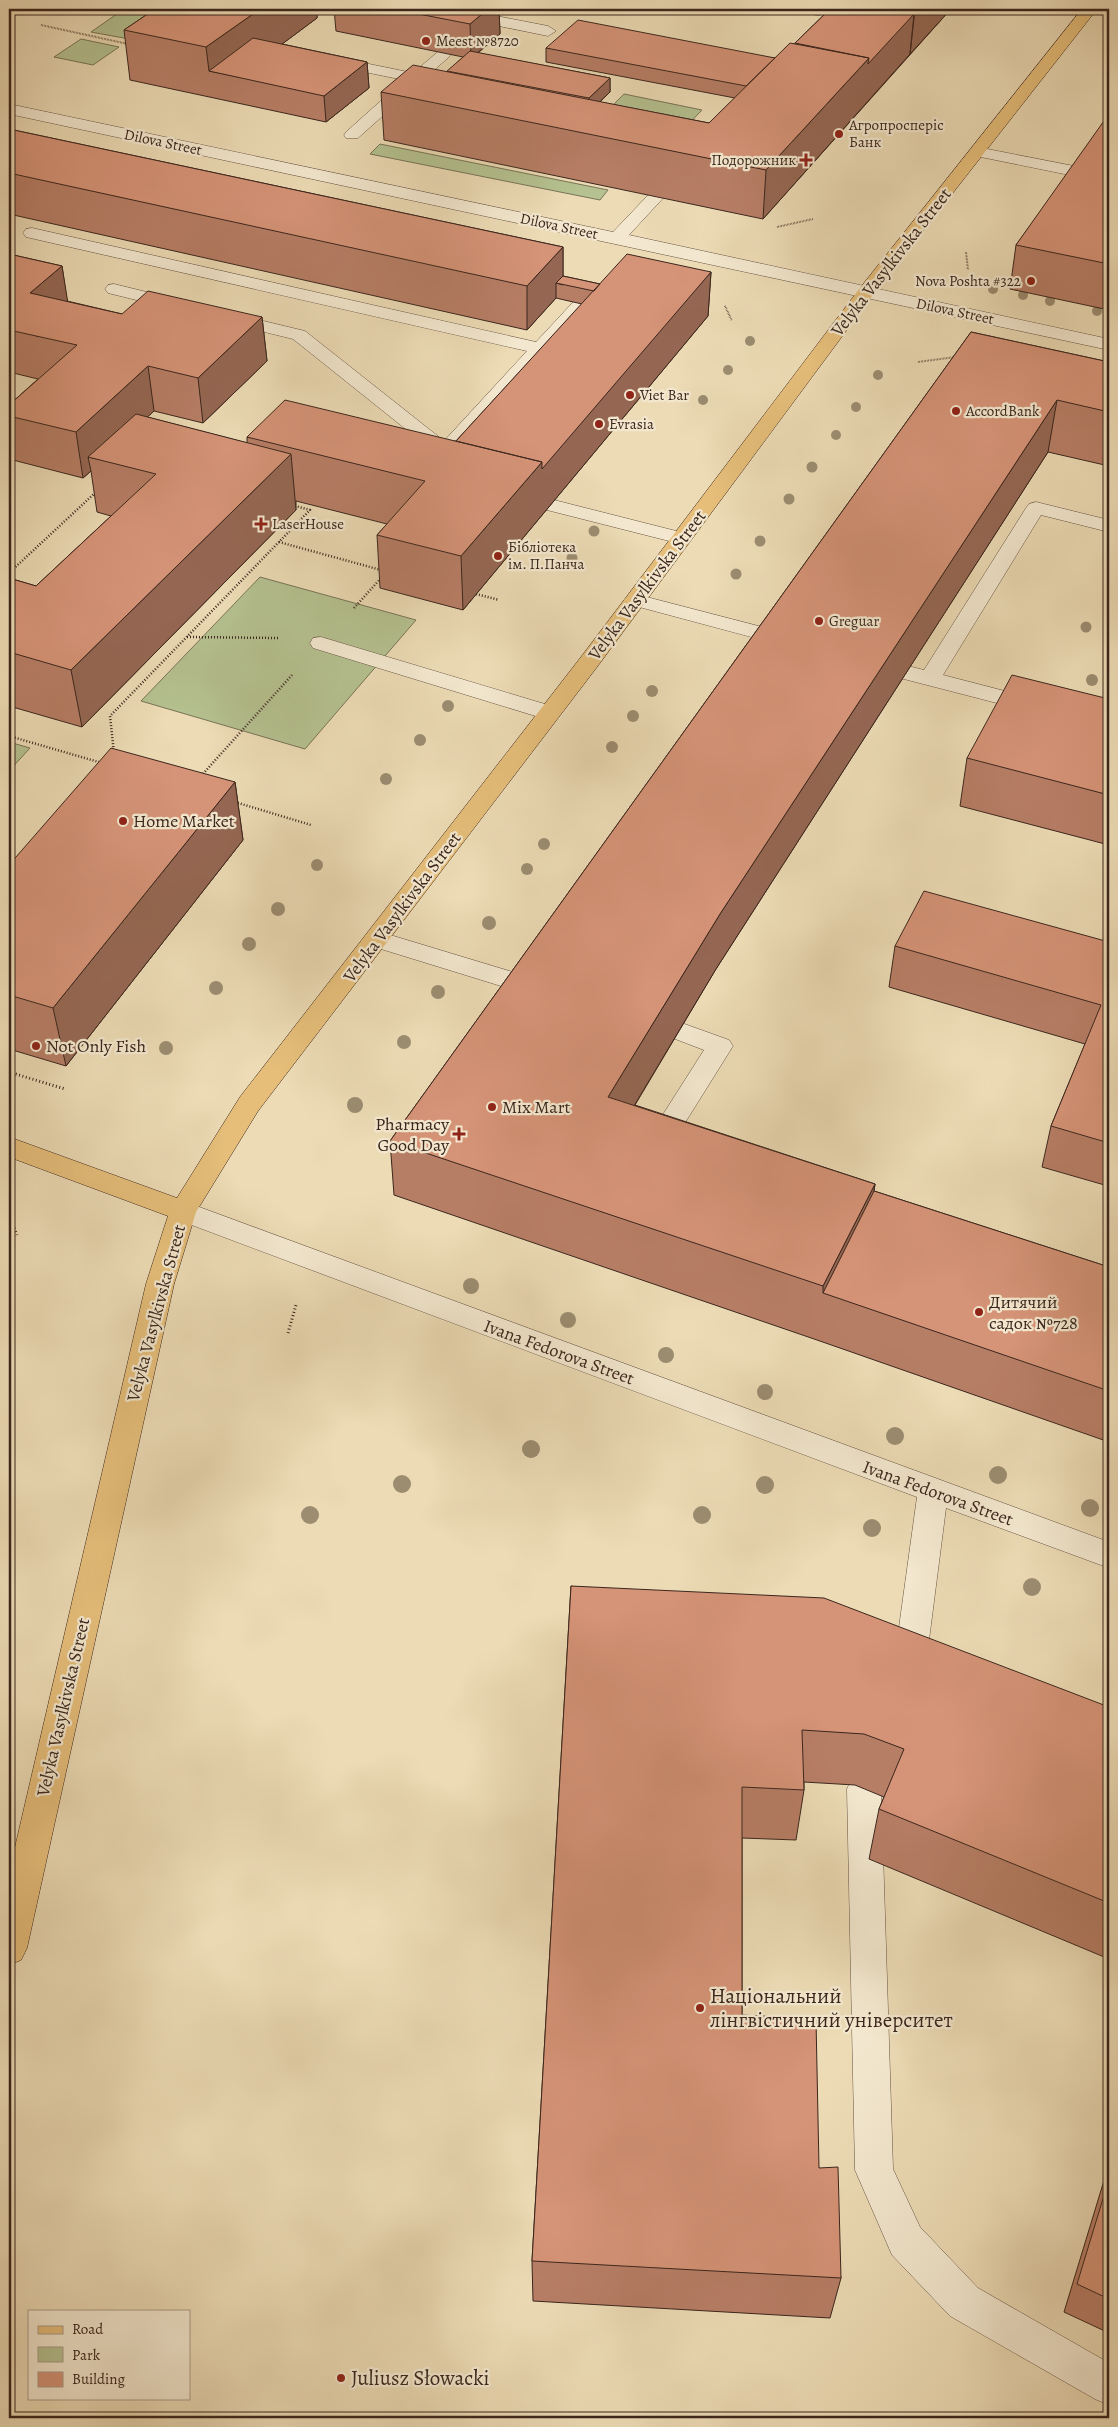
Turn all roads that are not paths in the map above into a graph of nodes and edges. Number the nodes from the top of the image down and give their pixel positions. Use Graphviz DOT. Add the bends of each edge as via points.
graph roads {
  1 [pos="810,9"];
  2 [pos="821,9"];
  3 [pos="1090,9"];
  4 [pos="472,29"];
  5 [pos="548,31"];
  6 [pos="444,53"];
  7 [pos="314,57"];
  8 [pos="416,78"];
  9 [pos="9,109"];
  10 [pos="352,135"];
  11 [pos="153,140"];
  12 [pos="139,151"];
  13 [pos="977,152"];
  14 [pos="1089,174"];
  15 [pos="657,196"];
  16 [pos="31,228"];
  17 [pos="617,238"];
  18 [pos="639,243"];
  19 [pos="626,256"];
  20 [pos="114,289"];
  21 [pos="866,292"];
  22 [pos="588,296"];
  23 [pos="1109,345"];
  24 [pos="539,348"];
  25 [pos="550,505"];
  26 [pos="1109,526"];
  27 [pos="681,538"];
  28 [pos="636,600"];
  29 [pos="785,640"];
  30 [pos="321,643"];
  31 [pos="908,673"];
  32 [pos="930,678"];
  33 [pos="550,713"];
  34 [pos="1109,725"];
  35 [pos="377,939"];
  36 [pos="540,989"];
  37 [pos="679,1031"];
  38 [pos="9,1147"];
  39 [pos="699,1150"];
  40 [pos="183,1211"];
  41 [pos="933,1491"];
  42 [pos="1109,1555"];
  43 [pos="907,1687"];
  44 [pos="864,1789"];
  45 [pos="9,1948"];
  46 [pos="1109,2385"];
  1 -- 2 [label="street"];
  3 -- 13 [label="main road, Velyka Vasylkivska Street"];
  4 -- 5 [label="street" via="486,19"];
  6 -- 8 [label="street"];
  7 -- 8 [label="street"];
  8 -- 10 [label="street"];
  9 -- 11 [label="street, Dilova Street"];
  11 -- 12 [label="street"];
  11 -- 17 [label="street, Dilova Street"];
  13 -- 14 [label="street"];
  13 -- 21 [label="main road, Velyka Vasylkivska Street"];
  15 -- 17 [label="street"];
  16 -- 24 [label="street"];
  17 -- 18 [label="street, Dilova Street"];
  18 -- 19 [label="street"];
  18 -- 21 [label="street, Dilova Street"];
  20 -- 24 [label="street" via="300,334 450,459"];
  21 -- 23 [label="street, Dilova Street"];
  21 -- 27 [label="main road, Velyka Vasylkivska Street"];
  22 -- 24 [label="street"];
  25 -- 27 [label="street"];
  26 -- 32 [label="street" via="1036,508"];
  27 -- 28 [label="main road, Velyka Vasylkivska Street"];
  28 -- 29 [label="street"];
  28 -- 33 [label="main road, Velyka Vasylkivska Street"];
  30 -- 33 [label="street"];
  31 -- 32 [label="street"];
  32 -- 34 [label="street"];
  33 -- 35 [label="main road, Velyka Vasylkivska Street"];
  35 -- 36 [label="street"];
  35 -- 40 [label="main road, Velyka Vasylkivska Street" via="249,1104"];
  37 -- 39 [label="street" via="720,1046 661,1138"];
  38 -- 40 [label="main road, Ivana Fedorova Street"];
  40 -- 41 [label="street, Ivana Fedorova Street"];
  40 -- 45 [label="main road, Velyka Vasylkivska Street" via="160,1284"];
  41 -- 42 [label="street, Ivana Fedorova Street"];
  41 -- 43 [label="street"];
  44 -- 46 [label="street" via="874,2170 906,2241 964,2302"];
}
